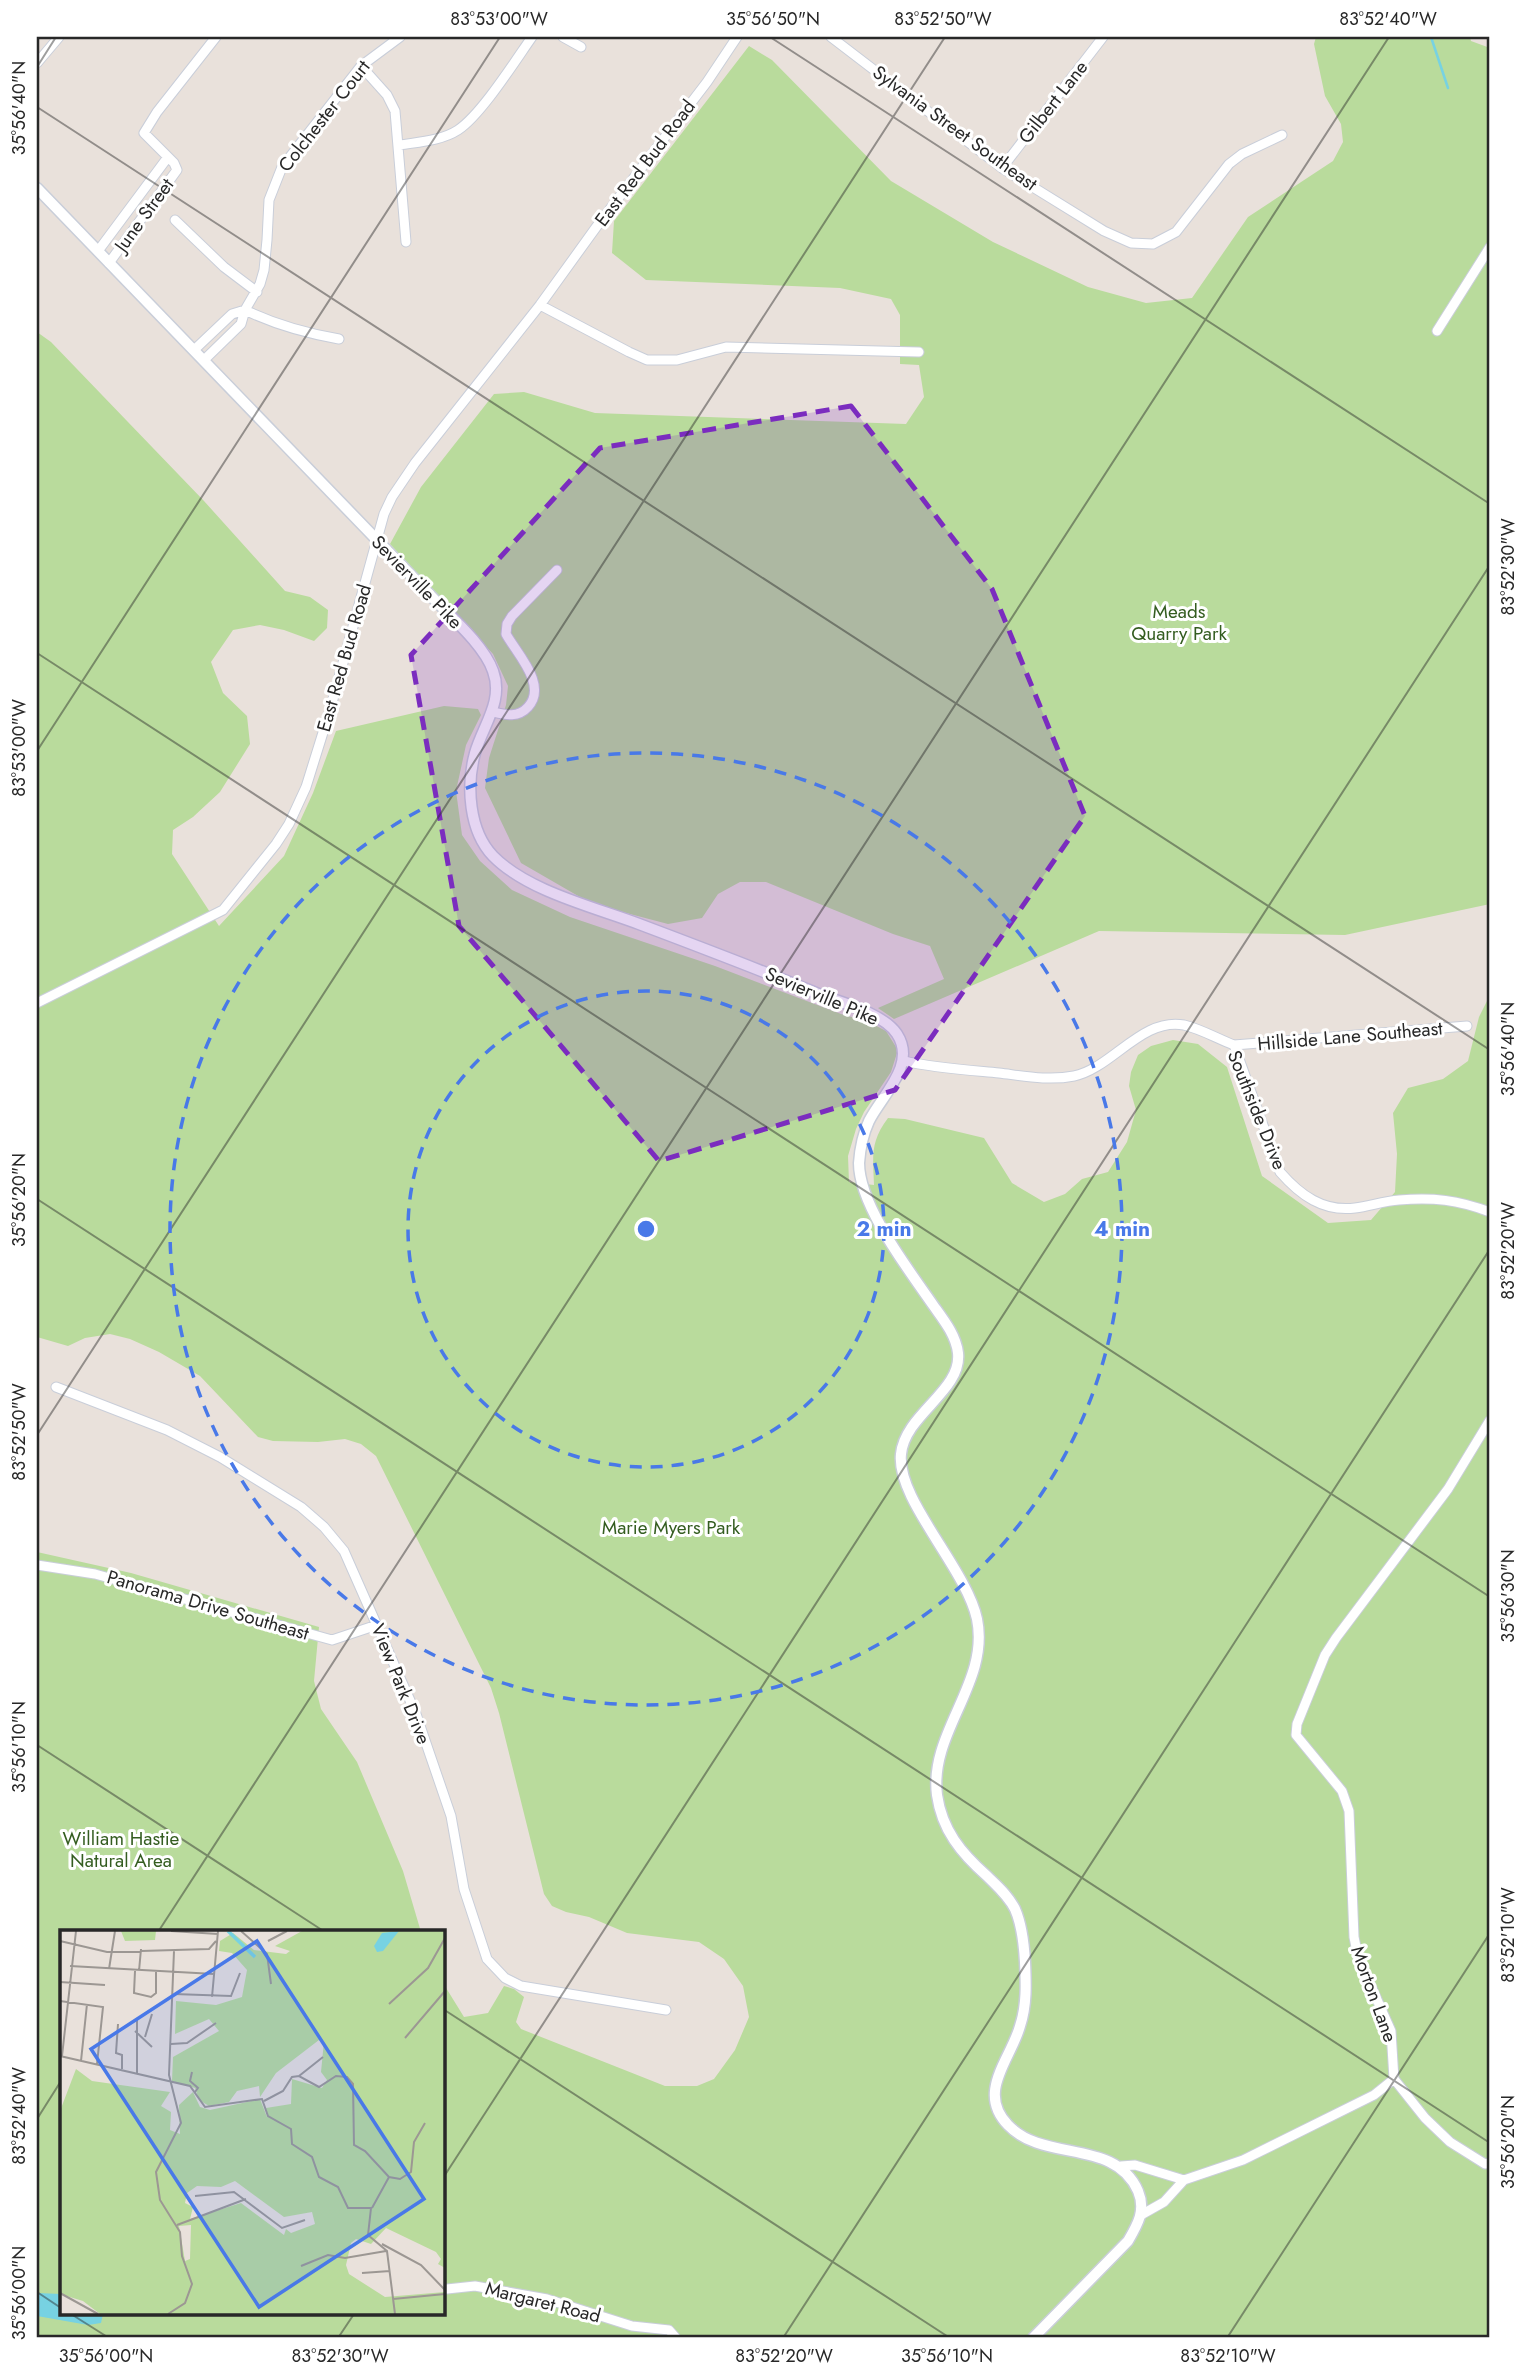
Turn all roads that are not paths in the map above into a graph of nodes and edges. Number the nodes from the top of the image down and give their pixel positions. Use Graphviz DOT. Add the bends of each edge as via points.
graph roads {
  1 [pos="59,37"];
  2 [pos="216,37"];
  3 [pos="400,37"];
  4 [pos="533,37"];
  5 [pos="563,37"];
  6 [pos="737,37"];
  7 [pos="831,37"];
  8 [pos="1103,37"];
  9 [pos="581,47"];
  10 [pos="37,62"];
  11 [pos="361,66"];
  12 [pos="1282,135"];
  13 [pos="400,145"];
  14 [pos="167,157"];
  15 [pos="1002,168"];
  16 [pos="37,188"];
  17 [pos="175,220"];
  18 [pos="406,242"];
  19 [pos="1490,247"];
  20 [pos="98,251"];
  21 [pos="109,262"];
  22 [pos="257,292"];
  23 [pos="540,305"];
  24 [pos="246,310"];
  25 [pos="1437,331"];
  26 [pos="339,339"];
  27 [pos="194,350"];
  28 [pos="919,352"];
  29 [pos="204,360"];
  30 [pos="377,540"];
  31 [pos="557,570"];
  32 [pos="493,712"];
  33 [pos="37,1003"];
  34 [pos="1466,1026"];
  35 [pos="1234,1045"];
  36 [pos="904,1061"];
  37 [pos="1490,1212"];
  38 [pos="56,1387"];
  39 [pos="1490,1420"];
  40 [pos="37,1565"];
  41 [pos="377,1625"];
  42 [pos="666,2010"];
  43 [pos="1394,2079"];
  44 [pos="1490,2163"];
  45 [pos="1121,2166"];
  46 [pos="1184,2180"];
  47 [pos="1141,2215"];
  48 [pos="447,2290"];
  49 [pos="676,2338"];
  50 [pos="1033,2338"];
  1 -- 10 [label="street"];
  2 -- 14 [label="street, June Street" via="144,133"];
  3 -- 11 [label="street, Colchester Court"];
  4 -- 13 [label="street" via="473,117 457,131"];
  5 -- 9 [label="street"];
  6 -- 23 [label="street, East Red Bud Road"];
  7 -- 15 [label="street, Sylvania Street Southeast"];
  8 -- 15 [label="street, Gilbert Lane"];
  11 -- 13 [label="street" via="395,111"];
  11 -- 22 [label="street, Colchester Court" via="273,185 264,270"];
  12 -- 15 [label="street, Sylvania Street Southeast" via="1230,164 1176,232 1153,244 1118,239"];
  13 -- 18 [label="street"];
  14 -- 20 [label="street"];
  14 -- 21 [label="street, June Street" via="177,170"];
  16 -- 20 [label="street, Sevierville Pike"];
  17 -- 22 [label="street"];
  19 -- 25 [label="street"];
  20 -- 21 [label="street, Sevierville Pike"];
  21 -- 27 [label="street, Sevierville Pike"];
  22 -- 24 [label="street, Colchester Court"];
  23 -- 28 [label="street" via="647,360 677,360 726,347"];
  23 -- 30 [label="street, East Red Bud Road" via="400,485 384,514"];
  24 -- 26 [label="street" via="275,324"];
  24 -- 27 [label="street, Colchester Court" via="232,314"];
  24 -- 29 [label="street" via="240,324"];
  27 -- 29 [label="street, Sevierville Pike"];
  29 -- 30 [label="street, Sevierville Pike"];
  30 -- 32 [label="street, Sevierville Pike" via="486,657 495,675"];
  30 -- 33 [label="street, East Red Bud Road" via="306,787 268,856 223,910"];
  31 -- 32 [label="street" via="507,624 506,634 536,688 532,704 523,713 510,716"];
  32 -- 36 [label="street, Sevierville Pike" via="475,753 471,796 478,833 504,866 560,895 878,1018 897,1034"];
  34 -- 35 [label="street, Hillside Lane Southeast"];
  35 -- 36 [label="street, Southside Drive" via="1183,1025 1165,1026 1136,1039 1087,1073 1054,1078"];
  35 -- 37 [label="street, Southside Drive" via="1280,1172 1294,1189 1332,1208 1447,1199"];
  36 -- 45 [label="street" via="864,1133 860,1177 873,1211 949,1329 958,1354 953,1377 910,1429 901,1460 908,1488 966,1588 978,1626 975,1670 941,1753 936,1784 951,1838 1009,1898 1022,1933 1025,2009 998,2073 996,2106 1007,2125 1030,2140"];
  38 -- 41 [label="street, View Park Drive" via="167,1430 301,1507 344,1551"];
  39 -- 43 [label="street, Morton Lane" via="1448,1489 1325,1655 1297,1724 1297,1735 1342,1791 1349,1811 1354,1937 1358,1957 1391,2031"];
  40 -- 41 [label="street, Panorama Drive Southeast" via="95,1574 332,1640"];
  41 -- 42 [label="street, View Park Drive" via="416,1714 451,1816 464,1889 487,1959 505,1978 521,1986"];
  43 -- 44 [label="street" via="1450,2142"];
  43 -- 46 [label="street" via="1374,2095 1244,2160"];
  45 -- 46 [label="street" via="1135,2165"];
  45 -- 47 [label="street" via="1139,2194"];
  46 -- 47 [label="street" via="1164,2202"];
  47 -- 50 [label="street" via="1122,2248"];
  48 -- 49 [label="street, Margaret Road" via="475,2286 547,2299 632,2326 669,2330"];
}
